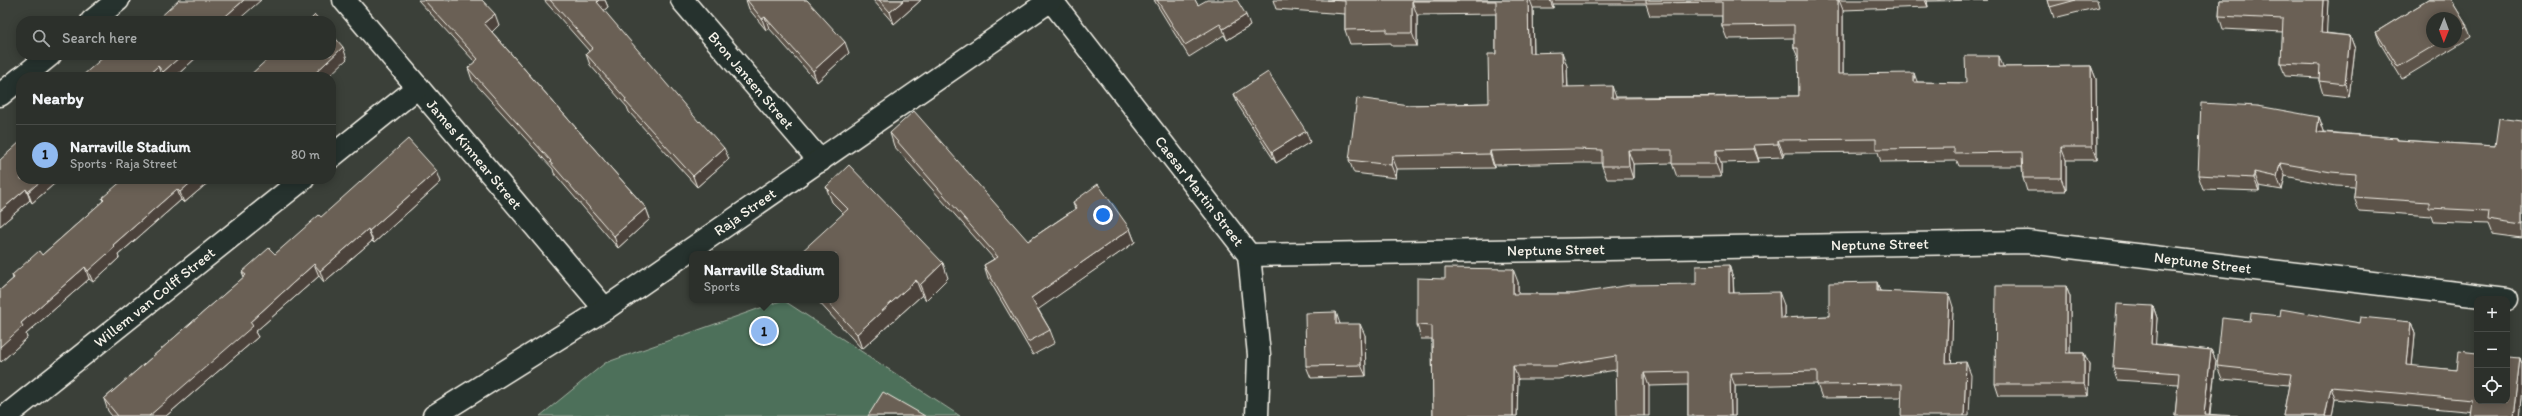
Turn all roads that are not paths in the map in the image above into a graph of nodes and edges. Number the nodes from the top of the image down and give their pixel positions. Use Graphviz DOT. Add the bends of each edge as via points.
graph roads {
  1 [pos="118,0"];
  2 [pos="344,0"];
  3 [pos="682,0"];
  4 [pos="1051,0"];
  5 [pos="98,16"];
  6 [pos="44,60"];
  7 [pos="29,72"];
  8 [pos="16,83"];
  9 [pos="418,87"];
  10 [pos="0,95"];
  11 [pos="336,153"];
  12 [pos="820,161"];
  13 [pos="297,184"];
  14 [pos="689,251"];
  15 [pos="689,251"];
  16 [pos="1249,255"];
  17 [pos="2482,296"];
  18 [pos="2510,299"];
  19 [pos="2522,301"];
  20 [pos="605,309"];
  21 [pos="6,416"];
  22 [pos="434,416"];
  23 [pos="1257,416"];
  1 -- 5 [label="street"];
  2 -- 9 [label="street, James Kinnear Street"];
  3 -- 12 [label="street, Bron Jansen Street"];
  4 -- 12 [label="street, Raja Street"];
  4 -- 16 [label="street, Caesar Martin Street"];
  6 -- 7 [label="street"];
  8 -- 10 [label="street"];
  9 -- 11 [label="street"];
  9 -- 20 [label="street, James Kinnear Street"];
  12 -- 14 [label="street, Raja Street"];
  13 -- 21 [label="street, Willem van Colff Street"];
  15 -- 20 [label="street, Raja Street"];
  16 -- 17 [label="street, Neptune Street" via="2027,242"];
  16 -- 23 [label="street, Caesar Martin Street" via="1259,355"];
  18 -- 19 [label="street, Neptune Street"];
  20 -- 22 [label="street, Raja Street"];
}
